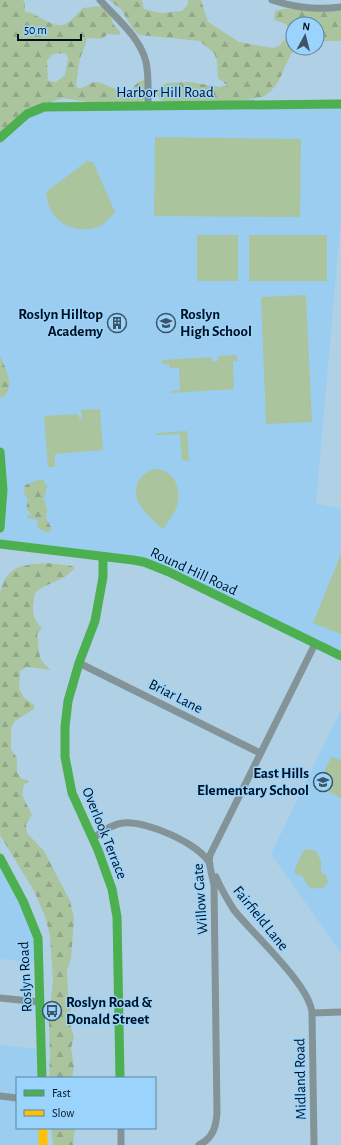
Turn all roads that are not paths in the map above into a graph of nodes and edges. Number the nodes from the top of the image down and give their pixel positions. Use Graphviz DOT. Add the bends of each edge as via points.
graph roads {
  1 [pos="100,0"];
  2 [pos="272,0"];
  3 [pos="341,6"];
  4 [pos="341,104"];
  5 [pos="148,106"];
  6 [pos="0,138"];
  7 [pos="0,452"];
  8 [pos="0,528"];
  9 [pos="0,544"];
  10 [pos="103,557"];
  11 [pos="315,644"];
  12 [pos="341,656"];
  13 [pos="79,663"];
  14 [pos="260,753"];
  15 [pos="93,838"];
  16 [pos="0,858"];
  17 [pos="209,862"];
  18 [pos="0,998"];
  19 [pos="40,1002"];
  20 [pos="341,1012"];
  21 [pos="312,1013"];
  22 [pos="42,1077"];
  23 [pos="120,1077"];
  24 [pos="0,1096"];
  25 [pos="16,1098"];
  26 [pos="43,1129"];
  27 [pos="121,1129"];
  28 [pos="43,1145"];
  29 [pos="121,1145"];
  30 [pos="199,1145"];
  31 [pos="314,1145"];
  1 -- 5 [label="street" via="135,39 143,52 147,69"];
  2 -- 3 [label="street" via="307,8 325,9"];
  4 -- 5 [label="street, Harbor Hill Road"];
  5 -- 6 [label="street, Harbor Hill Road" via="39,108 27,114"];
  7 -- 8 [label="street" via="3,508"];
  9 -- 10 [label="street, Round Hill Road"];
  10 -- 11 [label="street, Round Hill Road" via="133,560 154,566"];
  10 -- 13 [label="street, Overlook Terrace" via="103,577 95,621"];
  11 -- 12 [label="street, Round Hill Road"];
  11 -- 14 [label="street, Willow Gate"];
  13 -- 14 [label="street, Briar Lane"];
  13 -- 15 [label="street, Overlook Terrace" via="68,701 65,757 76,805"];
  14 -- 17 [label="street, Willow Gate" via="212,848"];
  15 -- 17 [label="street, Fairfield Lane" via="119,824 128,822 148,825 202,853"];
  15 -- 23 [label="street, Overlook Terrace" via="112,889 117,917"];
  16 -- 19 [label="street, Roslyn Road" via="35,927 39,951"];
  17 -- 21 [label="street, Fairfield Lane" via="222,892 299,986 310,1003"];
  17 -- 30 [label="street, Willow Gate" via="214,885 217,1113 215,1129 207,1140"];
  18 -- 19 [label="street"];
  19 -- 22 [label="street, Roslyn Road"];
  20 -- 21 [label="street"];
  21 -- 31 [label="street, Midland Road"];
  24 -- 25 [label="street"];
  26 -- 28 [label="street"];
  27 -- 29 [label="street"];
}
